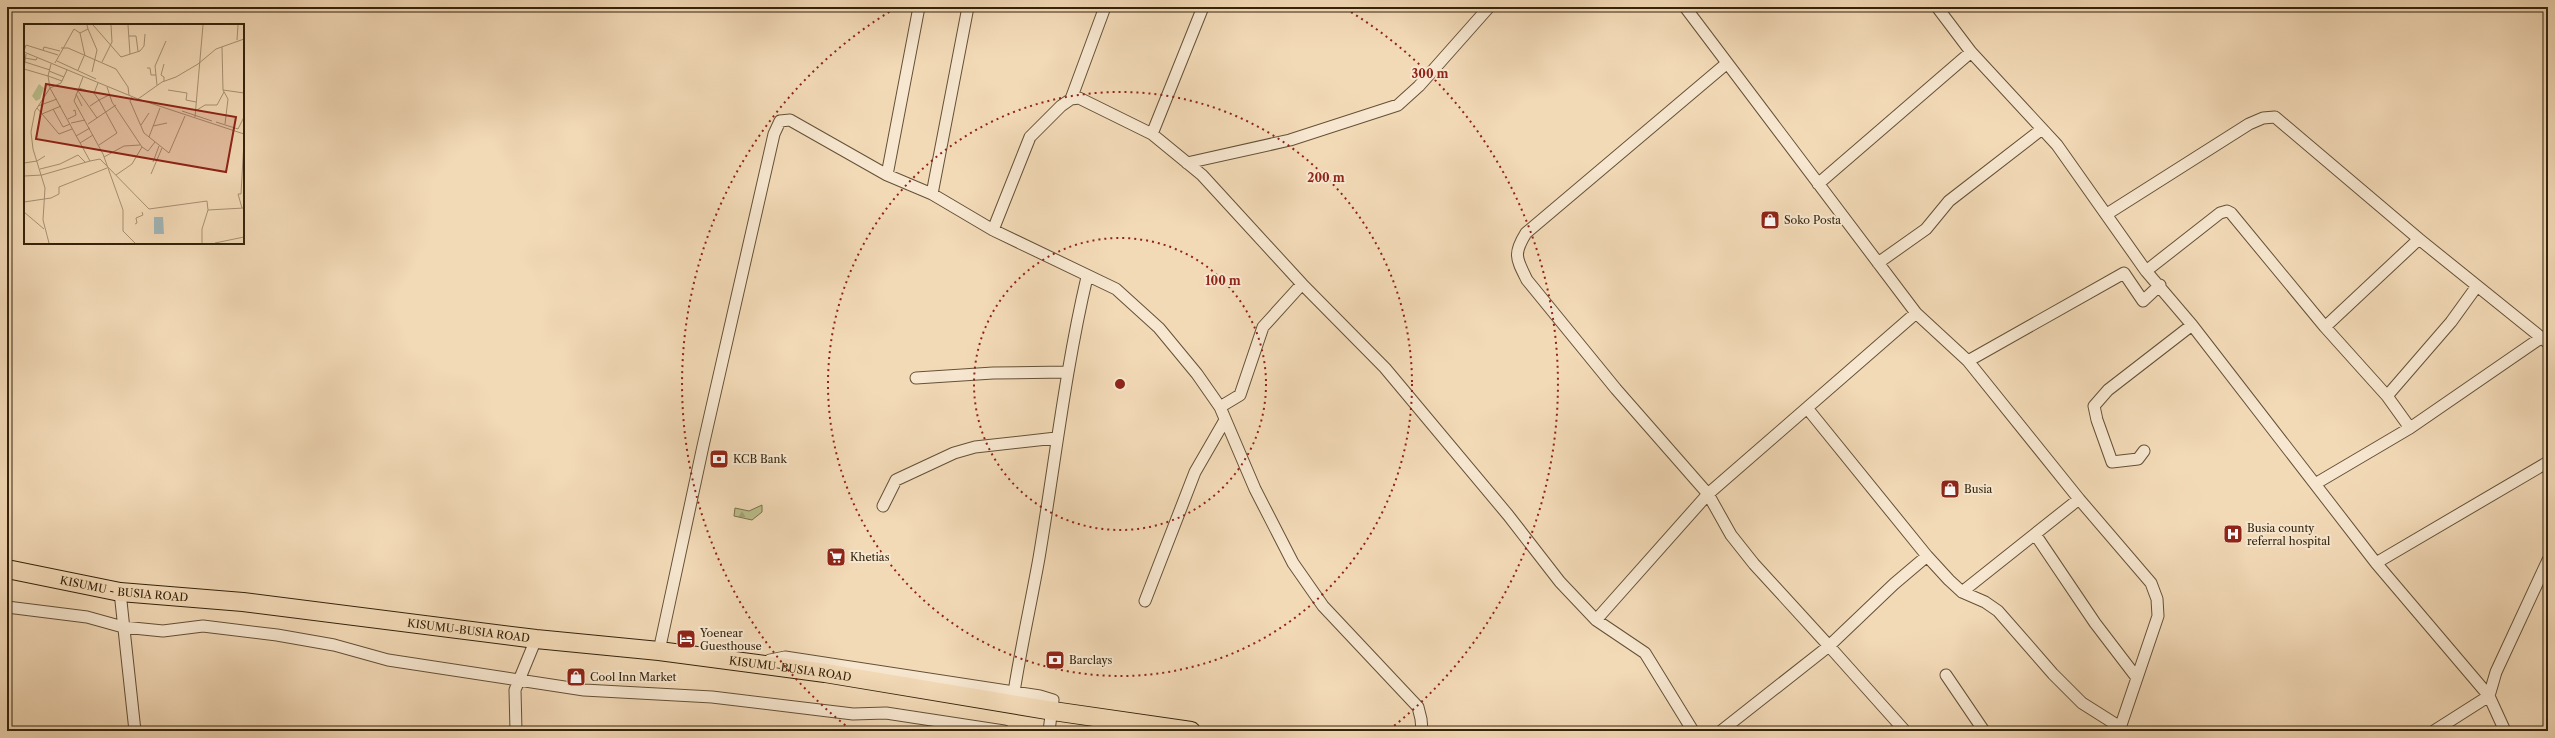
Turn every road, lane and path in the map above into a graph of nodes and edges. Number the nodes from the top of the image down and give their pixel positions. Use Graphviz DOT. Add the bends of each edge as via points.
graph roads {
  1 [pos="919,7"];
  2 [pos="968,7"];
  3 [pos="1105,7"];
  4 [pos="1203,7"];
  5 [pos="1489,7"];
  6 [pos="1685,7"];
  7 [pos="1937,7"];
  8 [pos="1971,52"];
  9 [pos="1726,64"];
  10 [pos="1071,99"];
  11 [pos="2042,129"];
  12 [pos="1152,134"];
  13 [pos="1187,163"];
  14 [pos="887,175"];
  15 [pos="1818,184"];
  16 [pos="932,194"];
  17 [pos="2107,214"];
  18 [pos="993,230"];
  19 [pos="2419,239"];
  20 [pos="1878,263"];
  21 [pos="2146,271"];
  22 [pos="1087,277"];
  23 [pos="1302,284"];
  24 [pos="2160,285"];
  25 [pos="2477,286"];
  26 [pos="1916,313"];
  27 [pos="2192,325"];
  28 [pos="2325,328"];
  29 [pos="2545,340"];
  30 [pos="1968,361"];
  31 [pos="1067,372"];
  32 [pos="916,378"];
  33 [pos="2387,396"];
  34 [pos="1220,408"];
  35 [pos="1807,408"];
  36 [pos="1225,420"];
  37 [pos="2410,428"];
  38 [pos="1056,438"];
  39 [pos="2144,451"];
  40 [pos="2548,462"];
  41 [pos="2315,484"];
  42 [pos="1708,494"];
  43 [pos="2079,499"];
  44 [pos="883,506"];
  45 [pos="2035,534"];
  46 [pos="1927,556"];
  47 [pos="2548,560"];
  48 [pos="2376,563"];
  49 [pos="7,569"];
  50 [pos="120,592"];
  51 [pos="1962,592"];
  52 [pos="1145,601"];
  53 [pos="243,602"];
  54 [pos="7,607"];
  55 [pos="1596,620"];
  56 [pos="123,627"];
  57 [pos="536,639"];
  58 [pos="1829,646"];
  59 [pos="659,651"];
  60 [pos="768,666"];
  61 [pos="1946,675"];
  62 [pos="2137,678"];
  63 [pos="517,681"];
  64 [pos="1014,692"];
  65 [pos="2489,696"];
  66 [pos="1053,711"];
  67 [pos="2120,729"];
  68 [pos="135,731"];
  69 [pos="516,731"];
  70 [pos="1004,731"];
  71 [pos="1049,731"];
  72 [pos="1191,731"];
  73 [pos="1422,731"];
  74 [pos="1693,731"];
  75 [pos="1721,731"];
  76 [pos="1905,731"];
  77 [pos="1984,731"];
  78 [pos="2434,731"];
  79 [pos="2505,731"];
  1 -- 14 [label="street"];
  2 -- 16 [label="street"];
  3 -- 10 [label="street"];
  4 -- 12 [label="street"];
  5 -- 13 [label="street" via="1419,86 1398,105 1290,140"];
  6 -- 9 [label="street"];
  7 -- 8 [label="street"];
  8 -- 11 [label="street"];
  8 -- 15 [label="street"];
  9 -- 15 [label="street"];
  9 -- 42 [label="street" via="1526,233 1516,249 1518,262 1527,280 1616,389"];
  10 -- 12 [label="street" via="1078,98"];
  10 -- 18 [label="street" via="1045,120 1030,137"];
  11 -- 17 [label="street" via="2057,145"];
  11 -- 20 [label="street" via="1949,201 1926,229"];
  12 -- 13 [label="street"];
  13 -- 23 [label="street" via="1202,175"];
  14 -- 16 [label="street"];
  14 -- 59 [label="street" via="790,120 780,121 774,134 760,190"];
  15 -- 20 [label="street"];
  16 -- 18 [label="street"];
  17 -- 19 [label="street" via="2249,124 2263,118 2275,117"];
  17 -- 21 [label="street"];
  18 -- 22 [label="street"];
  19 -- 25 [label="street"];
  19 -- 28 [label="street"];
  20 -- 26 [label="street"];
  21 -- 24 [label="street"];
  21 -- 28 [label="street" via="2220,213 2227,211"];
  22 -- 31 [label="street"];
  22 -- 34 [label="street" via="1116,289 1159,328 1197,374"];
  23 -- 34 [label="street" via="1263,327 1240,395"];
  23 -- 55 [label="street" via="1385,368 1508,515 1560,582"];
  24 -- 27 [label="street"];
  24 -- 30 [label="street" via="2143,301 2124,273"];
  25 -- 29 [label="street"];
  25 -- 33 [label="street" via="2451,322"];
  26 -- 30 [label="street"];
  26 -- 35 [label="street"];
  27 -- 39 [label="street" via="2108,390 2094,406 2112,462 2138,459"];
  27 -- 41 [label="street"];
  28 -- 33 [label="street"];
  29 -- 37 [label="street"];
  30 -- 43 [label="street"];
  31 -- 32 [label="street"];
  31 -- 38 [label="street"];
  33 -- 37 [label="street"];
  34 -- 36 [label="street"];
  35 -- 42 [label="street"];
  35 -- 46 [label="street"];
  36 -- 52 [label="street" via="1195,472"];
  36 -- 73 [label="street" via="1255,489 1293,563 1323,606 1418,707"];
  37 -- 41 [label="street"];
  38 -- 44 [label="street" via="975,446 954,453 896,480"];
  38 -- 64 [label="street" via="1039,558"];
  40 -- 48 [label="street"];
  41 -- 48 [label="street"];
  42 -- 55 [label="street"];
  42 -- 58 [label="street" via="1731,534 1750,558"];
  43 -- 45 [label="street"];
  43 -- 62 [label="street" via="2151,583 2158,599 2158,616"];
  45 -- 51 [label="street"];
  45 -- 62 [label="street" via="2095,623"];
  46 -- 51 [label="street"];
  46 -- 58 [label="street"];
  47 -- 65 [label="street" via="2496,672"];
  48 -- 65 [label="street"];
  49 -- 50 [label="highway, KISUMU - BUSIA ROAD"];
  50 -- 53 [label="highway, KISUMU - BUSIA ROAD"];
  50 -- 56 [label="street"];
  51 -- 67 [label="street" via="1998,611 2082,703"];
  53 -- 57 [label="highway, KISUMU-BUSIA ROAD"];
  54 -- 56 [label="street" via="87,617"];
  55 -- 74 [label="street" via="1645,653"];
  56 -- 63 [label="street" via="163,631 203,626 277,635 334,645 388,660"];
  56 -- 68 [label="street"];
  57 -- 59 [label="highway, KISUMU-BUSIA ROAD"];
  57 -- 63 [label="street"];
  58 -- 75 [label="street"];
  58 -- 76 [label="street"];
  59 -- 60 [label="highway, KISUMU-BUSIA ROAD"];
  60 -- 64 [label="street" via="770,660 785,657"];
  60 -- 66 [label="highway, KISUMU-BUSIA ROAD" via="866,679"];
  61 -- 77 [label="street"];
  62 -- 67 [label="street"];
  63 -- 69 [label="street"];
  63 -- 70 [label="street" via="621,693 712,698 853,714 886,713"];
  64 -- 66 [label="street" via="1053,700"];
  65 -- 78 [label="street"];
  65 -- 79 [label="street"];
  66 -- 71 [label="street"];
  66 -- 72 [label="highway, KISUMU-BUSIA ROAD"];
}
